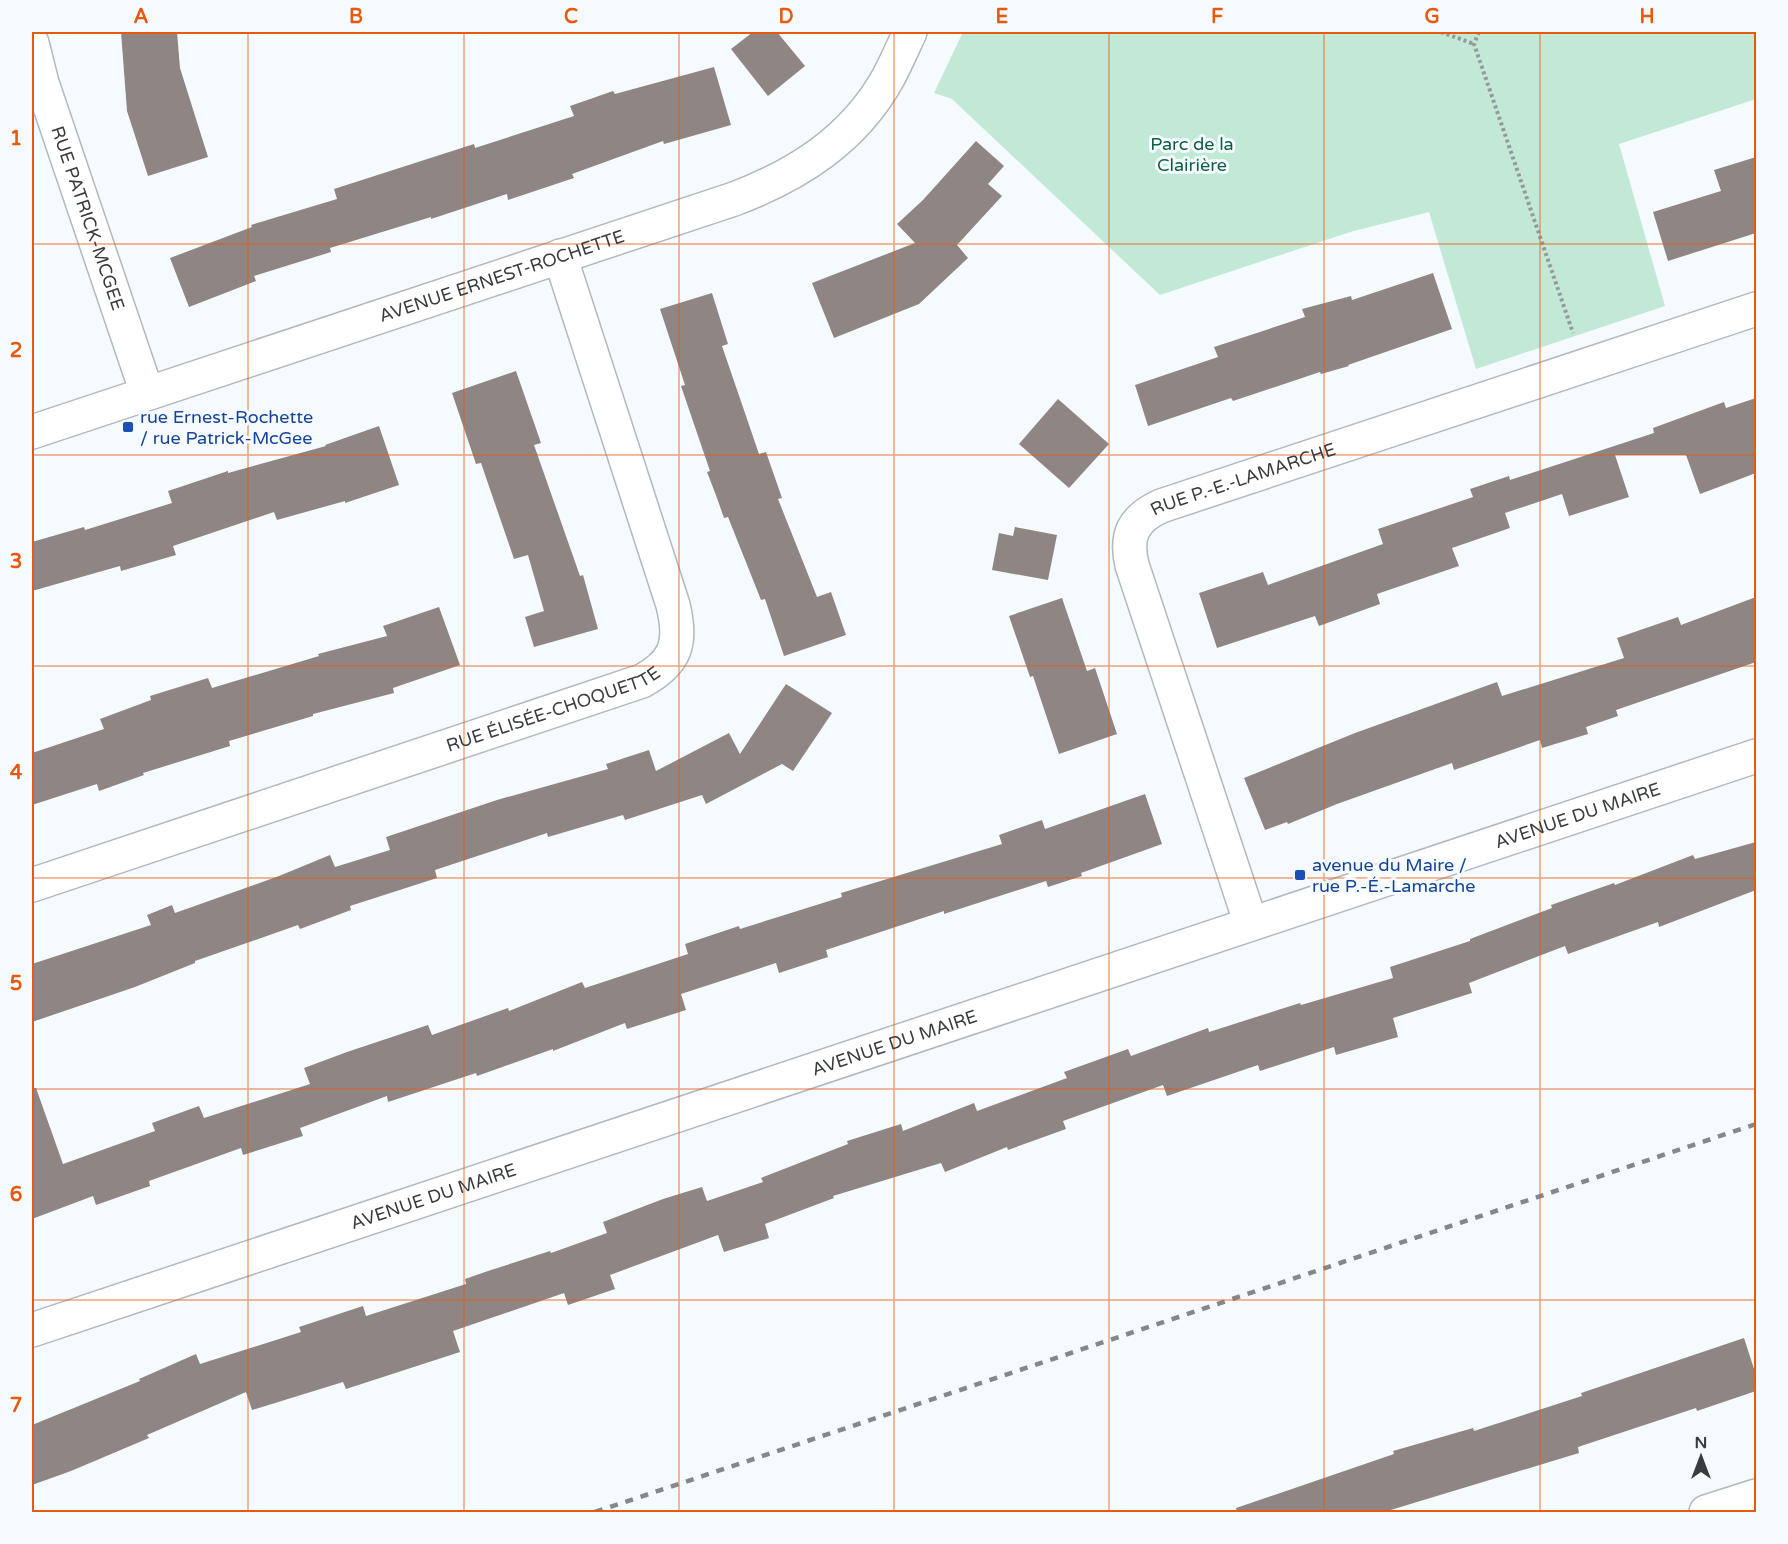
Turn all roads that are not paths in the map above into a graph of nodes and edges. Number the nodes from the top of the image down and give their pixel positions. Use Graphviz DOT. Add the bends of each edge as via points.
graph roads {
  1 [pos="910,32"];
  2 [pos="32,43"];
  3 [pos="560,256"];
  4 [pos="1756,309"];
  5 [pos="147,393"];
  6 [pos="32,432"];
  7 [pos="1756,756"];
  8 [pos="32,885"];
  9 [pos="1251,924"];
  10 [pos="32,1330"];
  11 [pos="1756,1496"];
  12 [pos="1706,1512"];
  1 -- 3 [label="street, AVENUE ERNEST-ROCHETTE" via="874,100 842,136 806,165 771,185 734,199"];
  2 -- 5 [label="street, RUE PATRICK-MCGEE"];
  3 -- 5 [label="street, AVENUE ERNEST-ROCHETTE"];
  3 -- 8 [label="street, RUE ÉLISÉE-CHOQUETTE" via="673,605 677,637 675,651 667,663 642,681"];
  4 -- 9 [label="street, RUE P.-E.-LAMARCHE" via="1161,506 1140,519 1132,529 1132,565"];
  5 -- 6 [label="street, AVENUE ERNEST-ROCHETTE"];
  7 -- 9 [label="street, AVENUE DU MAIRE"];
  9 -- 10 [label="street, AVENUE DU MAIRE"];
  11 -- 12 [label="street"];
}
